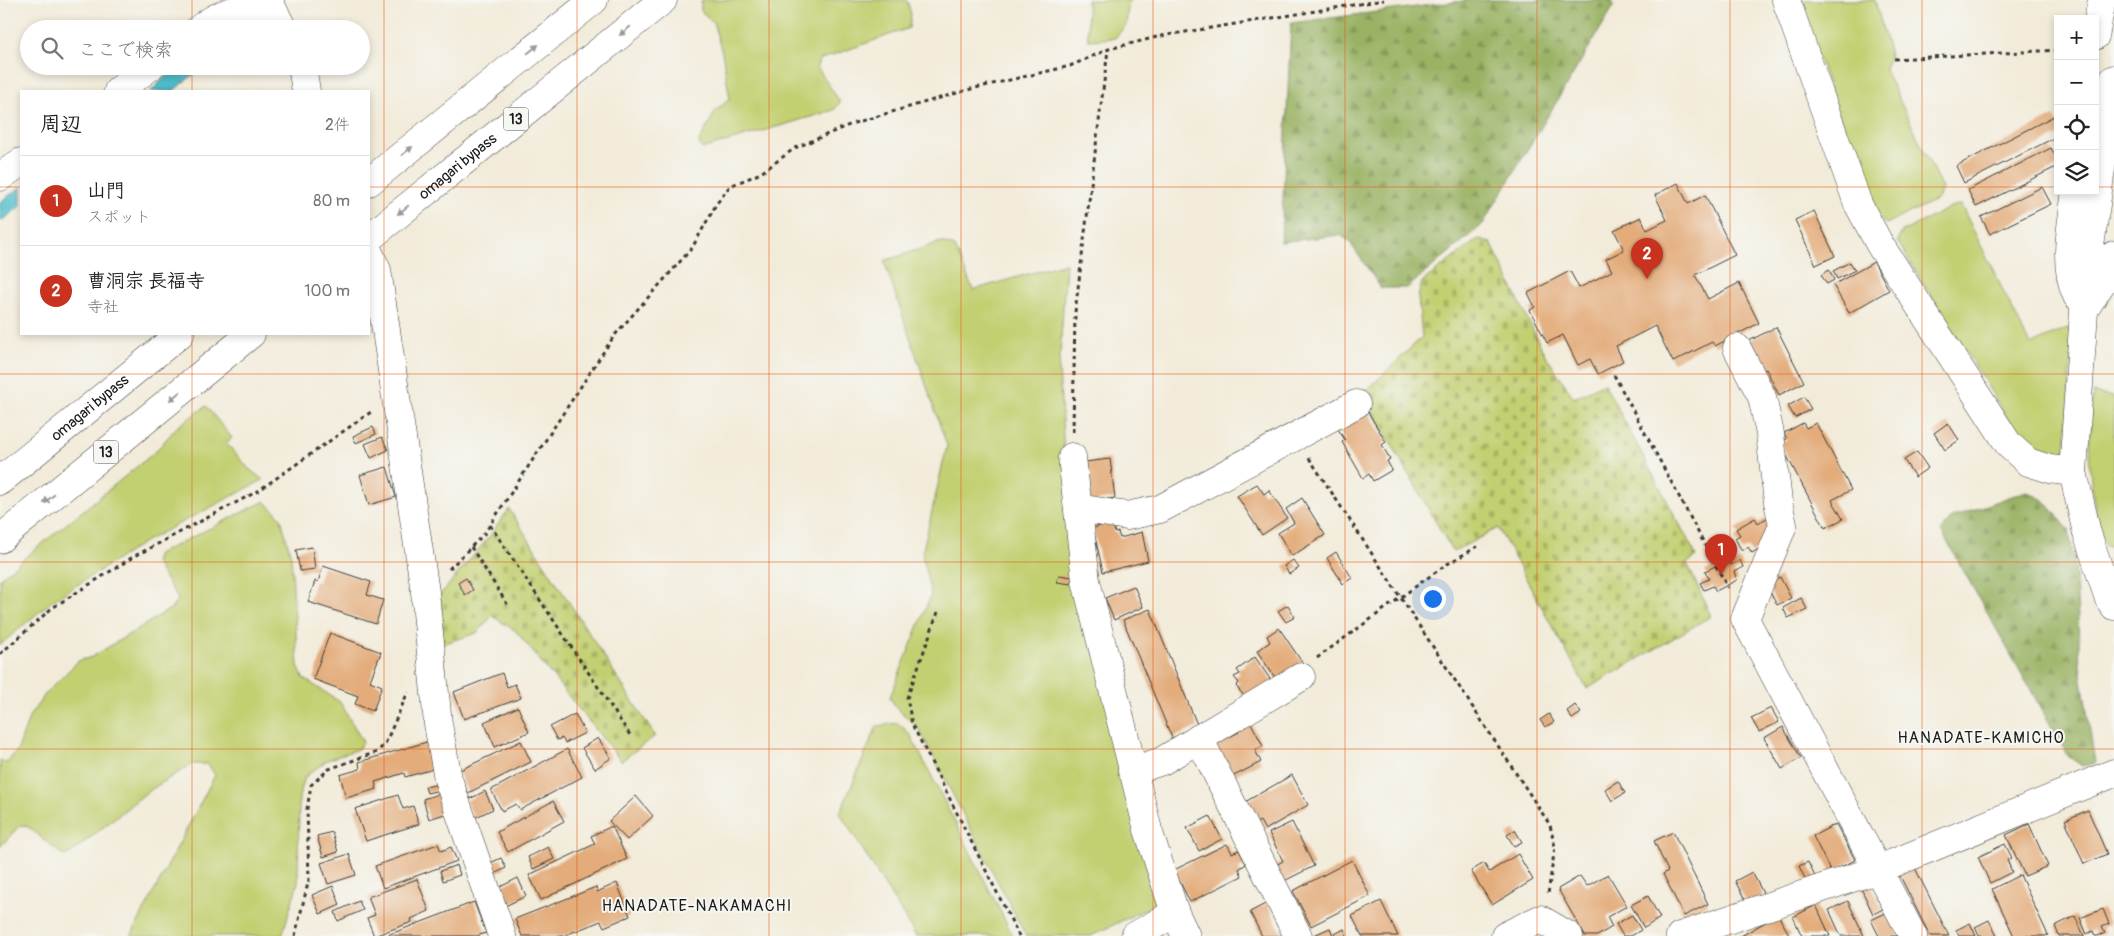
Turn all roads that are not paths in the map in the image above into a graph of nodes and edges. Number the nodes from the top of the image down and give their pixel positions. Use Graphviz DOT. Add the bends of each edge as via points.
graph roads {
  1 [pos="594,0"];
  2 [pos="662,0"];
  3 [pos="1786,0"];
  4 [pos="2102,0"];
  5 [pos="261,3"];
  6 [pos="2099,15"];
  7 [pos="216,20"];
  8 [pos="275,20"];
  9 [pos="139,75"];
  10 [pos="303,75"];
  11 [pos="2114,79"];
  12 [pos="119,90"];
  13 [pos="306,90"];
  14 [pos="20,163"];
  15 [pos="0,177"];
  16 [pos="370,181"];
  17 [pos="2076,195"];
  18 [pos="370,237"];
  19 [pos="2114,254"];
  20 [pos="370,255"];
  21 [pos="2084,311"];
  22 [pos="179,335"];
  23 [pos="250,335"];
  24 [pos="1737,348"];
  25 [pos="1356,404"];
  26 [pos="1072,457"];
  27 [pos="2073,472"];
  28 [pos="0,481"];
  29 [pos="1078,508"];
  30 [pos="0,539"];
  31 [pos="2114,606"];
  32 [pos="1301,677"];
  33 [pos="1199,738"];
  34 [pos="1132,771"];
  35 [pos="2114,773"];
  36 [pos="1879,869"];
  37 [pos="1181,924"];
  38 [pos="502,936"];
  39 [pos="1135,936"];
  40 [pos="1298,936"];
  41 [pos="1505,936"];
  42 [pos="1569,936"];
  43 [pos="1680,936"];
  44 [pos="1913,936"];
  16 -- 1 [label="main road, one-way"];
  2 -- 18 [label="main road, omagari bypass / 13, one-way"];
  3 -- 27 [label="main road" via="1858,204 1880,245 2009,445 2028,462"];
  4 -- 6 [label="main road"];
  5 -- 7 [label="main road"];
  5 -- 8 [label="main road"];
  9 -- 12 [label="main road"];
  10 -- 13 [label="main road"];
  11 -- 21 [label="main road" via="2087,267"];
  14 -- 15 [label="main road"];
  17 -- 21 [label="main road" via="2069,255 2074,290"];
  19 -- 21 [label="main road" via="2109,272"];
  20 -- 38 [label="main road" via="377,270 426,592 438,724 448,779"];
  21 -- 27 [label="main road"];
  22 -- 28 [label="main road, omagari bypass"];
  23 -- 30 [label="main road, 13, one-way"];
  24 -- 36 [label="main road" via="1762,397 1783,525 1745,619"];
  25 -- 29 [label="main road" via="1160,509 1126,516"];
  26 -- 29 [label="main road"];
  27 -- 31 [label="main road" via="2087,533"];
  29 -- 34 [label="main road" via="1086,581"];
  32 -- 33 [label="main road"];
  33 -- 34 [label="main road" via="1162,761"];
  33 -- 40 [label="main road"];
  34 -- 37 [label="main road" via="1148,830"];
  35 -- 36 [label="main road"];
  36 -- 43 [label="main road"];
  36 -- 44 [label="main road"];
  37 -- 39 [label="main road"];
  41 -- 42 [label="main road" via="1540,919"];
}
